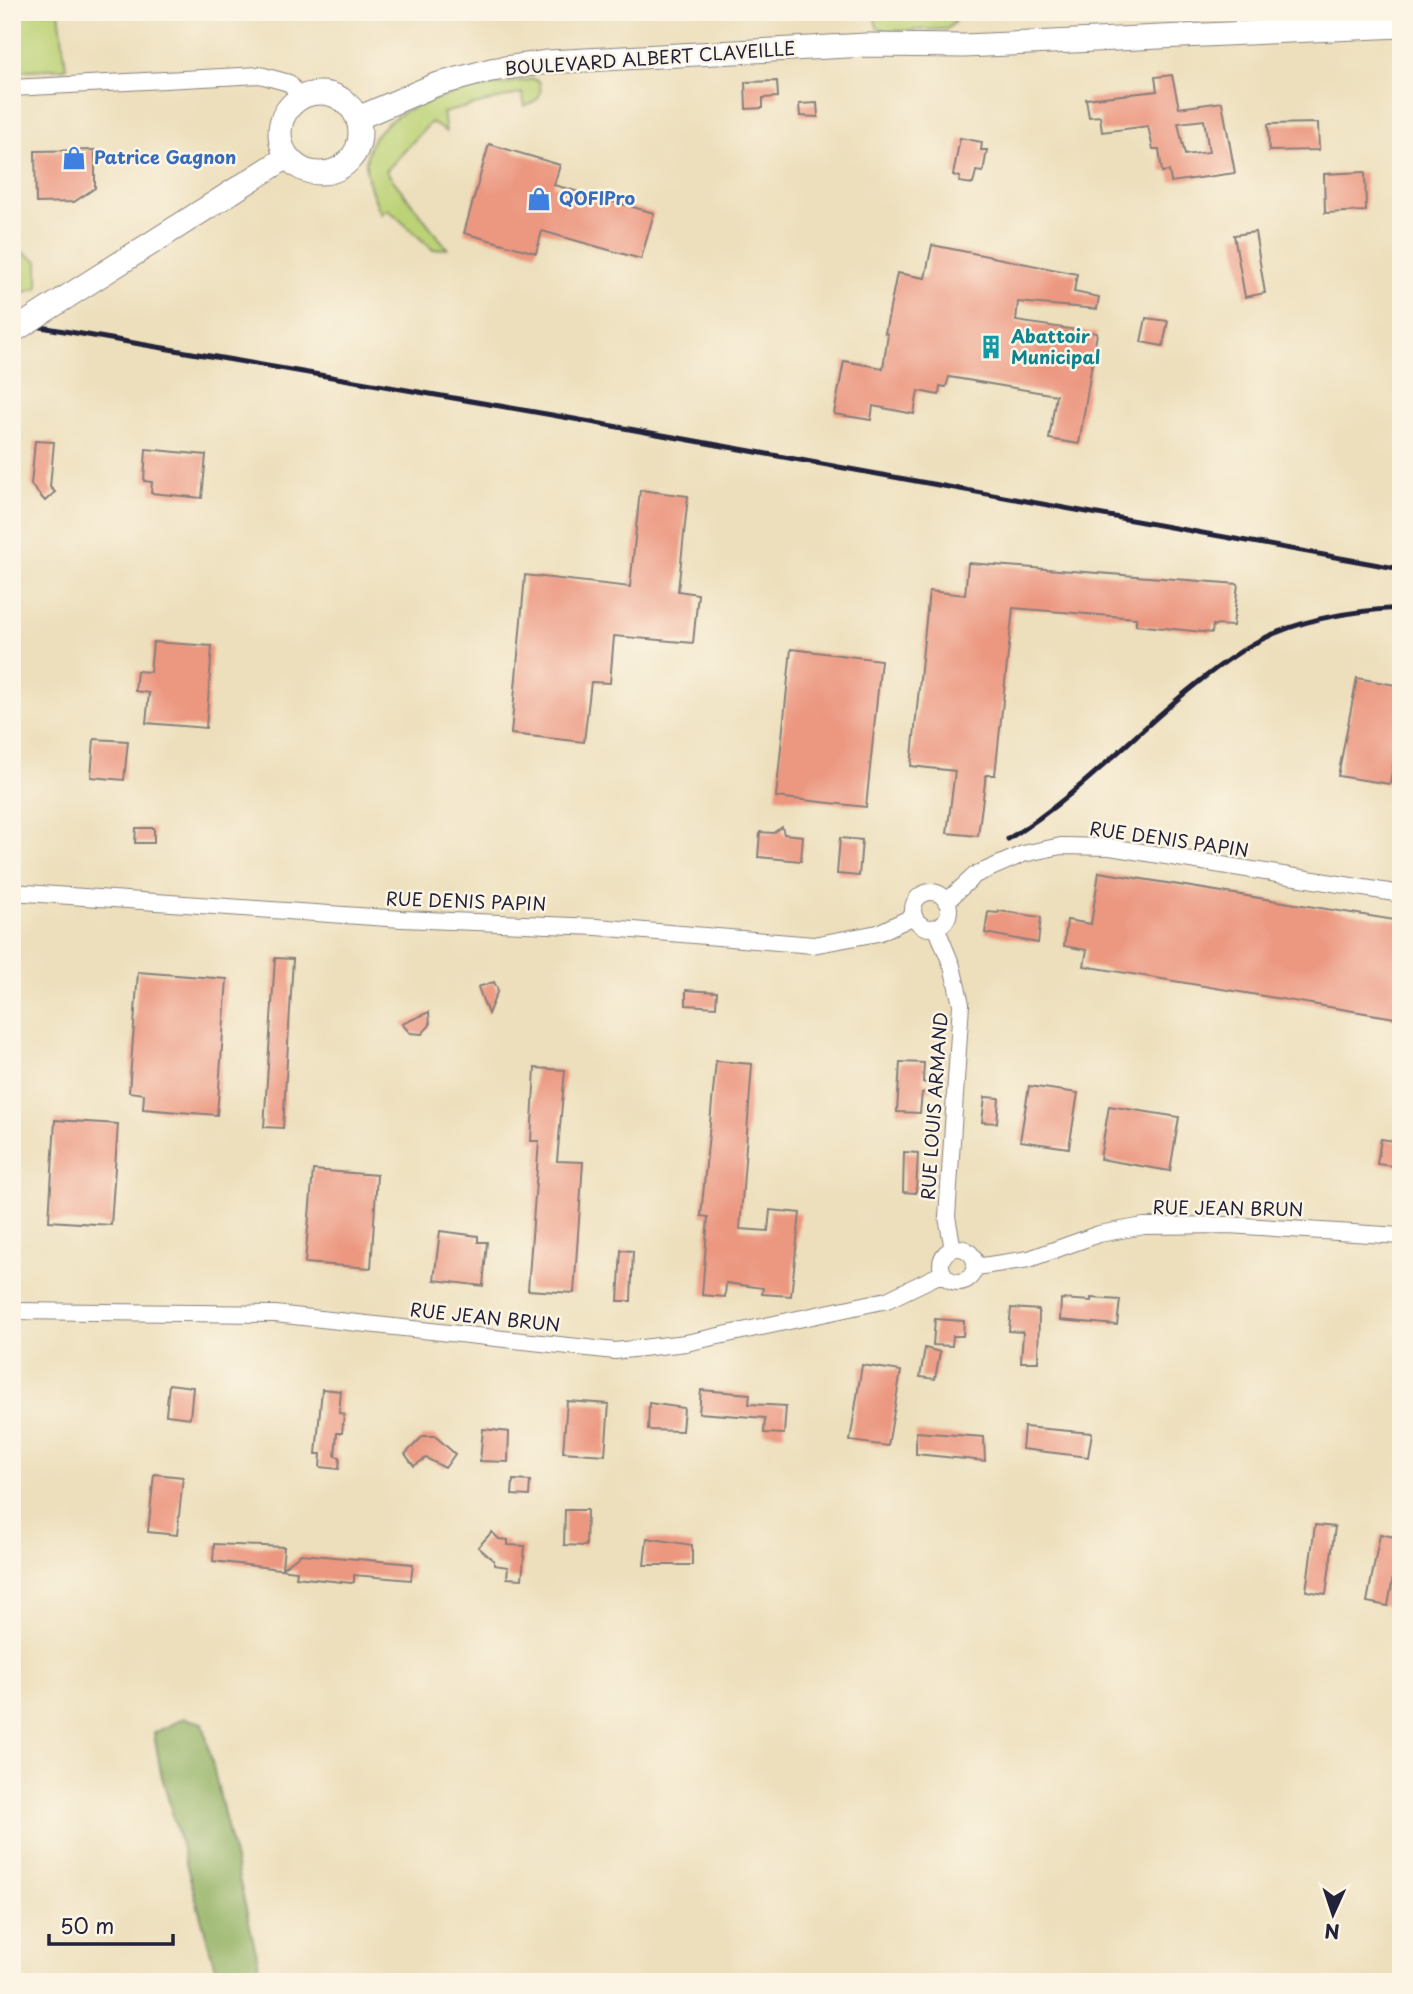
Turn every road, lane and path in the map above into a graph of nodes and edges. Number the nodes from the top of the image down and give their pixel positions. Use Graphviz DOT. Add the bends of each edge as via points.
graph roads {
  1 [pos="1374,12"];
  2 [pos="1401,26"];
  3 [pos="866,45"];
  4 [pos="12,88"];
  5 [pos="301,98"];
  6 [pos="358,118"];
  7 [pos="287,157"];
  8 [pos="12,332"];
  9 [pos="12,892"];
  10 [pos="1401,894"];
  11 [pos="946,902"];
  12 [pos="914,916"];
  13 [pos="936,927"];
  14 [pos="1401,1236"];
  15 [pos="953,1249"];
  16 [pos="976,1267"];
  17 [pos="943,1273"];
  18 [pos="12,1311"];
  1 -- 3 [label="main road, BOULEVARD ALBERT CLAVEILLE"];
  2 -- 3 [label="main road, BOULEVARD ALBERT CLAVEILLE" via="964,46"];
  3 -- 6 [label="main road, BOULEVARD ALBERT CLAVEILLE" via="548,62 491,70 435,85"];
  4 -- 5 [label="street" via="260,75 289,82"];
  5 -- 6 [label="main road" via="314,93 340,98"];
  5 -- 7 [label="main road" via="283,117 279,131"];
  6 -- 7 [label="main road" via="360,144 345,166 321,174 296,166"];
  7 -- 8 [label="main road, bridge"];
  9 -- 12 [label="street, RUE DENIS PAPIN" via="402,919 597,927 813,945 878,933"];
  10 -- 11 [label="street, RUE DENIS PAPIN" via="1110,847 1061,846 1023,854 975,875"];
  11 -- 12 [label="street" via="935,893 924,894 915,901"];
  11 -- 13 [label="street" via="947,916"];
  12 -- 13 [label="street" via="923,926"];
  13 -- 15 [label="street, RUE LOUIS ARMAND" via="961,1004 947,1217"];
  14 -- 16 [label="street, RUE JEAN BRUN" via="1228,1225 1144,1226 1099,1234 1028,1259"];
  15 -- 16 [label="street" via="969,1252"];
  15 -- 17 [label="street" via="941,1261"];
  16 -- 17 [label="street" via="962,1283 950,1281"];
  17 -- 18 [label="street, RUE JEAN BRUN" via="887,1300 686,1343 615,1351 275,1314"];
}
